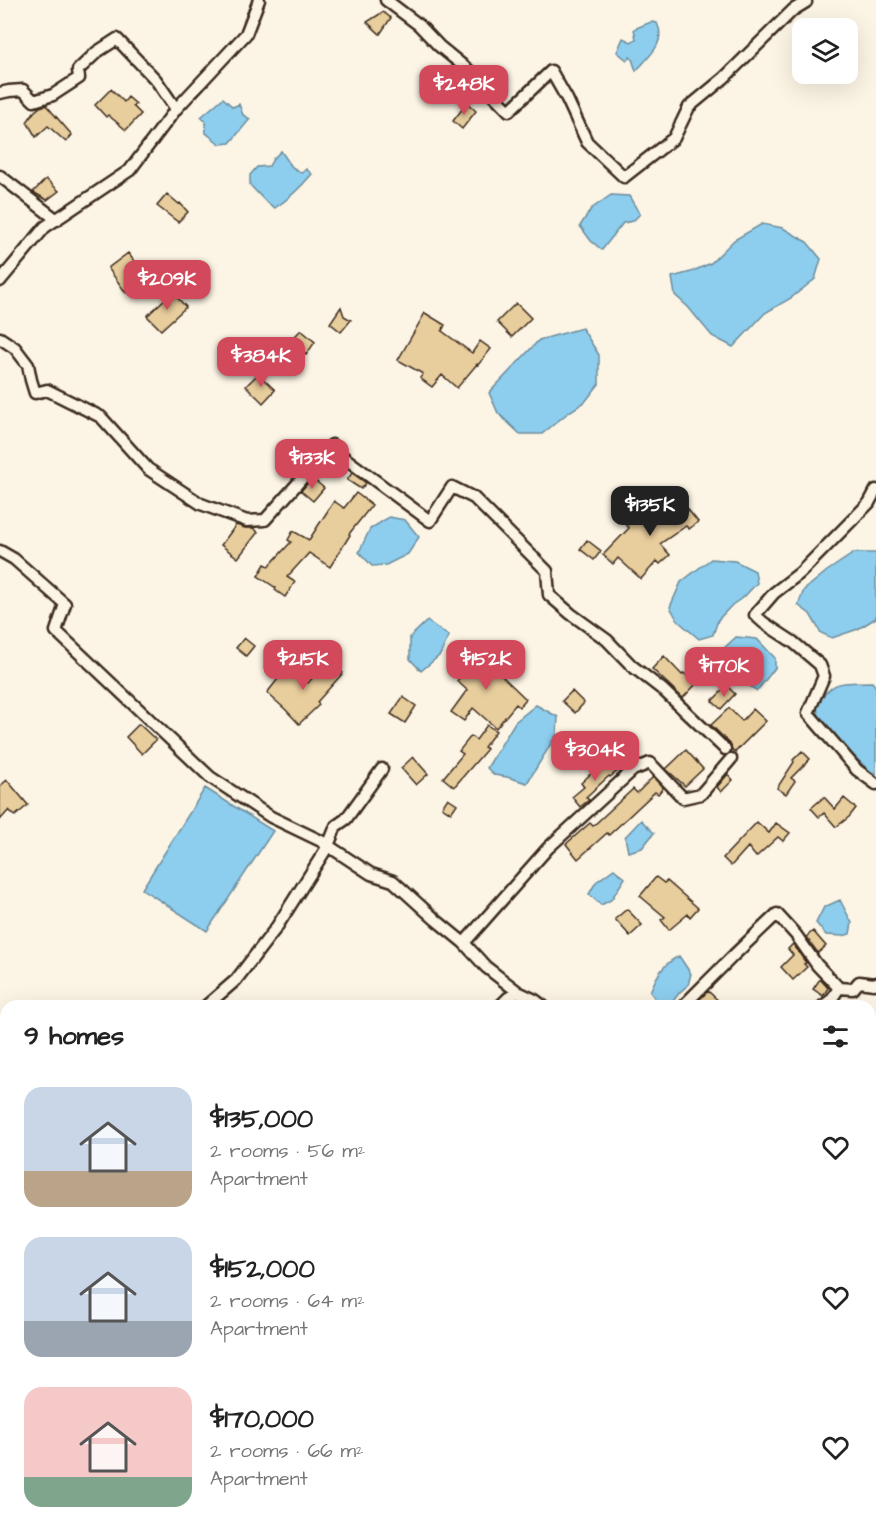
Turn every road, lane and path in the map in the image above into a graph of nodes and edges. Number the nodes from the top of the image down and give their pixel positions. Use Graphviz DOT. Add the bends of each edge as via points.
graph roads {
  1 [pos="259,0"];
  2 [pos="386,0"];
  3 [pos="805,0"];
  4 [pos="0,93"];
  5 [pos="176,109"];
  6 [pos="0,176"];
  7 [pos="57,220"];
  8 [pos="0,280"];
  9 [pos="0,338"];
  10 [pos="876,490"];
  11 [pos="0,551"];
  12 [pos="382,769"];
  13 [pos="876,784"];
  14 [pos="328,846"];
  15 [pos="464,943"];
  16 [pos="876,983"];
  17 [pos="839,988"];
  18 [pos="518,992"];
  19 [pos="213,1000"];
  20 [pos="506,1000"];
  21 [pos="535,1000"];
  22 [pos="689,1000"];
  23 [pos="831,1000"];
  1 -- 5 [label="street" via="246,34"];
  2 -- 3 [label="street" via="472,73 509,111 551,70 587,142 624,177 674,138 689,107"];
  4 -- 5 [label="street" via="23,90 34,101 53,94 79,78 78,70 117,39 156,80"];
  5 -- 7 [label="street" via="129,170"];
  6 -- 7 [label="street"];
  7 -- 8 [label="street" via="45,227"];
  9 -- 15 [label="street" via="15,348 28,365 35,393 46,390 101,417 148,469 201,504 247,521 265,520 332,445 430,521 452,487 474,498 548,572 549,595 663,690 728,754 701,794 683,798 650,763 633,770 548,848"];
  10 -- 13 [label="street" via="869,503 755,615 820,665 824,676 808,713 857,770"];
  11 -- 14 [label="street" via="65,604 56,631 210,777 271,817"];
  12 -- 14 [label="street" via="346,819 336,826"];
  14 -- 15 [label="street" via="371,874 393,881"];
  14 -- 19 [label="street" via="276,928 236,980"];
  15 -- 18 [label="street"];
  16 -- 17 [label="street" via="859,982 853,989"];
  17 -- 22 [label="street" via="777,914"];
  17 -- 23 [label="street"];
  18 -- 20 [label="street"];
  18 -- 21 [label="street"];
}
